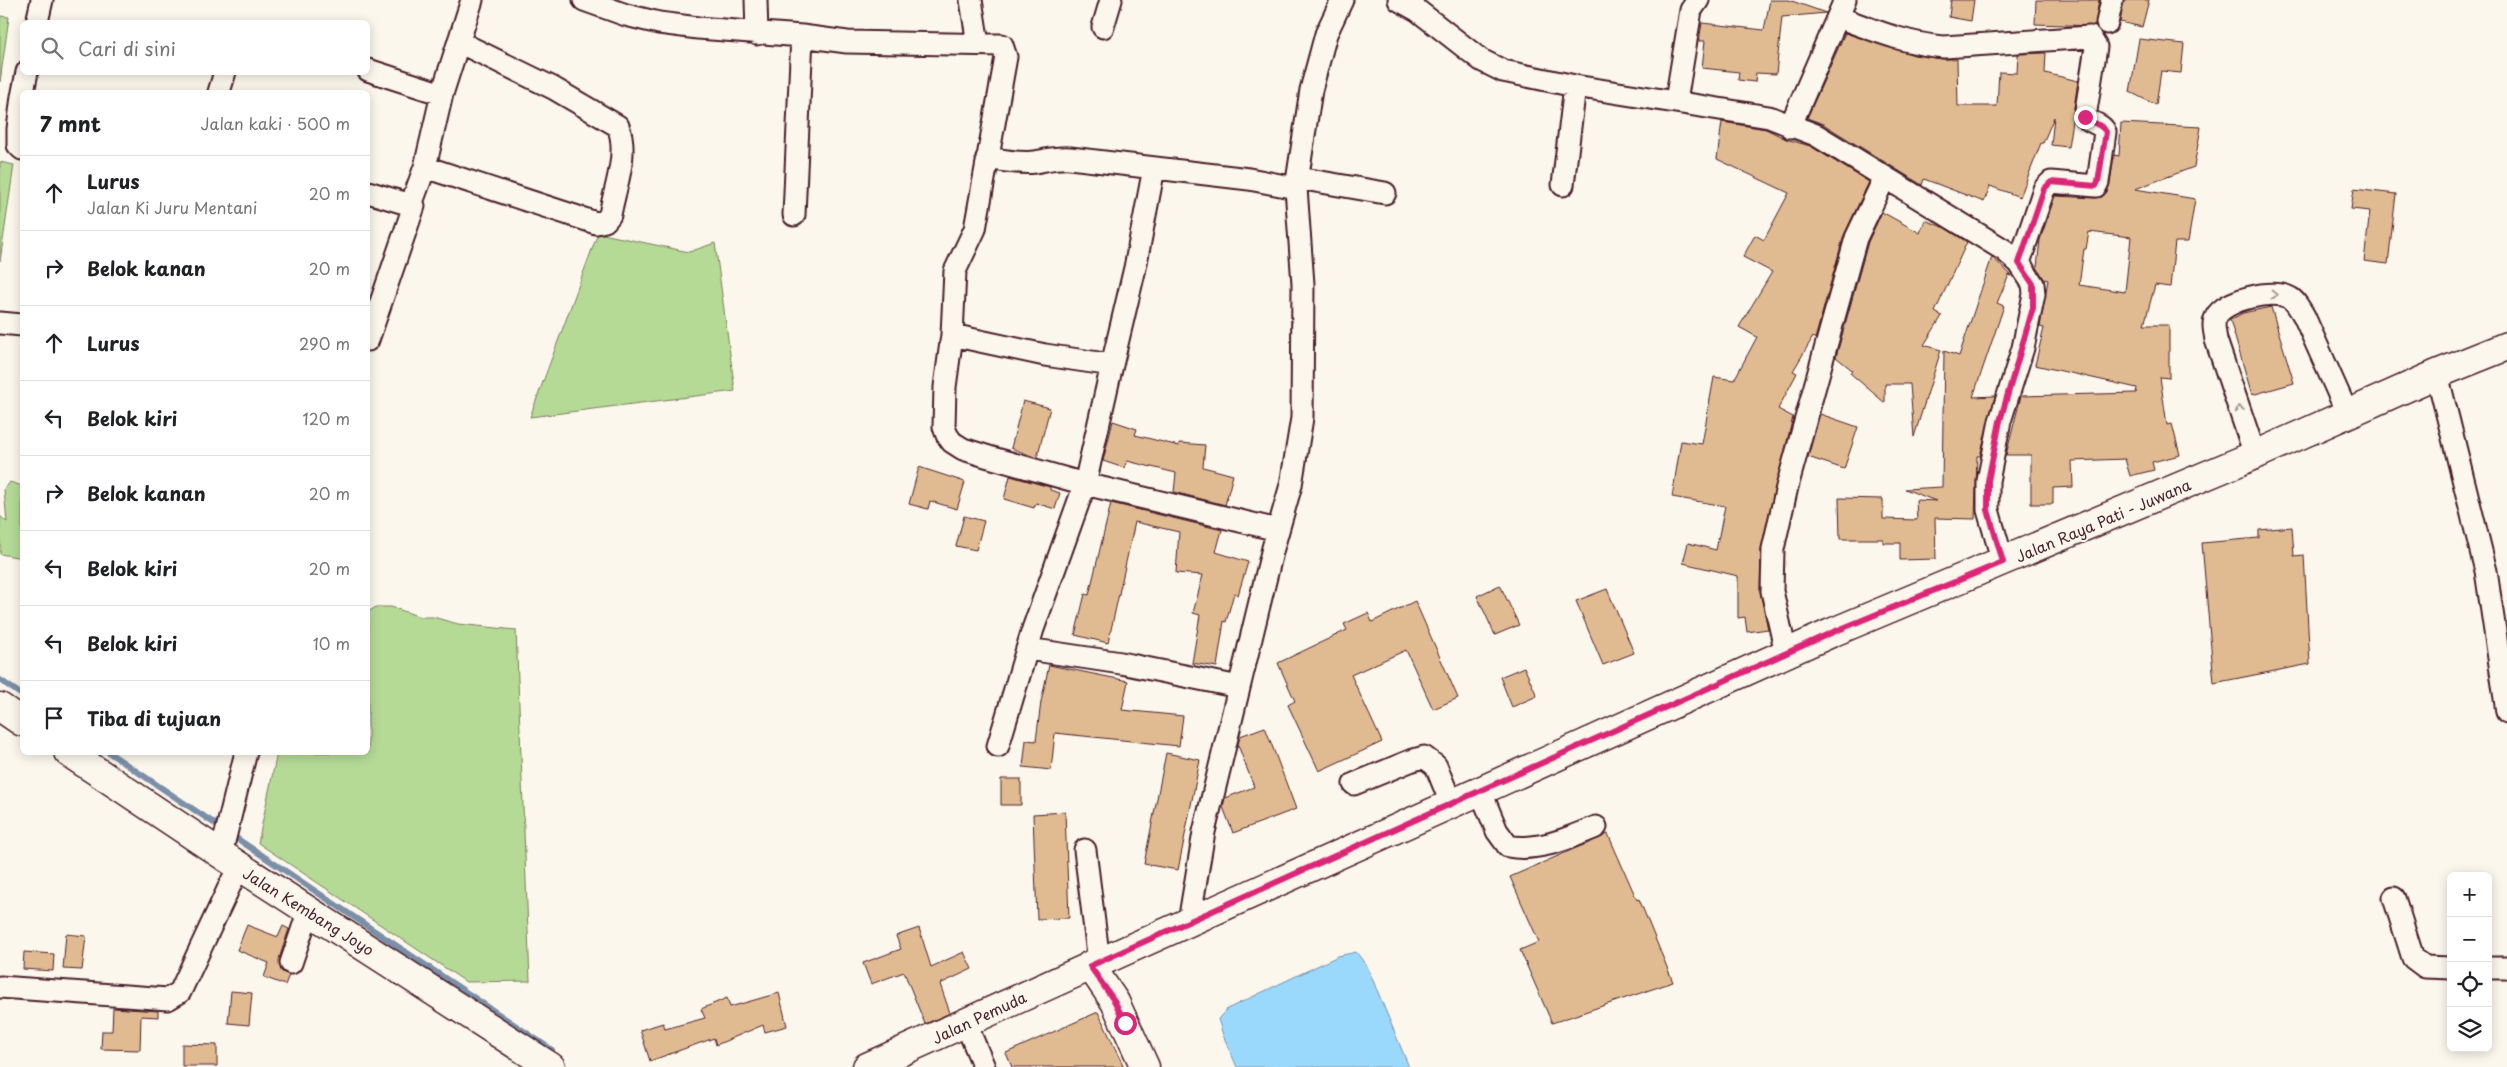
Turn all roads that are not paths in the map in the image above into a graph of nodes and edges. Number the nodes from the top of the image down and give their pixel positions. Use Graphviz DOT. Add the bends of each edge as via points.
graph roads {
  1 [pos="42,0"];
  2 [pos="472,0"];
  3 [pos="584,0"];
  4 [pos="756,0"];
  5 [pos="970,0"];
  6 [pos="1111,0"];
  7 [pos="1342,0"];
  8 [pos="1698,0"];
  9 [pos="2112,0"];
  10 [pos="1413,3"];
  11 [pos="1841,9"];
  12 [pos="38,20"];
  13 [pos="2107,23"];
  14 [pos="1103,27"];
  15 [pos="757,34"];
  16 [pos="802,36"];
  17 [pos="459,42"];
  18 [pos="978,44"];
  19 [pos="370,71"];
  20 [pos="26,75"];
  21 [pos="223,75"];
  22 [pos="1575,86"];
  23 [pos="23,90"];
  24 [pos="220,90"];
  25 [pos="442,94"];
  26 [pos="1676,101"];
  27 [pos="20,112"];
  28 [pos="1790,126"];
  29 [pos="20,147"];
  30 [pos="987,158"];
  31 [pos="425,167"];
  32 [pos="1154,168"];
  33 [pos="1885,177"];
  34 [pos="1297,183"];
  35 [pos="1563,185"];
  36 [pos="370,193"];
  37 [pos="1385,193"];
  38 [pos="411,205"];
  39 [pos="794,215"];
  40 [pos="2019,263"];
  41 [pos="0,323"];
  42 [pos="20,325"];
  43 [pos="370,334"];
  44 [pos="952,334"];
  45 [pos="2507,346"];
  46 [pos="1112,365"];
  47 [pos="2437,374"];
  48 [pos="2348,415"];
  49 [pos="2255,455"];
  50 [pos="1085,484"];
  51 [pos="1278,530"];
  52 [pos="2003,562"];
  53 [pos="1028,649"];
  54 [pos="1786,653"];
  55 [pos="1239,687"];
  56 [pos="0,707"];
  57 [pos="2507,712"];
  58 [pos="20,721"];
  59 [pos="998,746"];
  60 [pos="73,755"];
  61 [pos="245,755"];
  62 [pos="1354,784"];
  63 [pos="1480,790"];
  64 [pos="1451,803"];
  65 [pos="1596,827"];
  66 [pos="1085,850"];
  67 [pos="228,854"];
  68 [pos="2394,898"];
  69 [pos="309,910"];
  70 [pos="1189,922"];
  71 [pos="1152,939"];
  72 [pos="291,963"];
  73 [pos="1095,964"];
  74 [pos="2447,968"];
  75 [pos="2492,968"];
  76 [pos="2507,968"];
  77 [pos="0,987"];
  78 [pos="966,1024"];
  79 [pos="551,1067"];
  80 [pos="866,1067"];
  81 [pos="984,1067"];
  82 [pos="1145,1067"];
  1 -- 12 [label="street"];
  2 -- 17 [label="street"];
  3 -- 15 [label="street" via="659,23"];
  4 -- 15 [label="street"];
  5 -- 18 [label="street"];
  6 -- 14 [label="street"];
  7 -- 34 [label="street" via="1326,34 1311,90"];
  8 -- 26 [label="street" via="1691,10"];
  9 -- 13 [label="street"];
  10 -- 22 [label="street" via="1491,67"];
  11 -- 28 [label="street"];
  11 -- 40 [label="street" via="1885,35 1926,45 2090,37 2094,41 2096,47 2085,117 2106,132 2098,182 2096,186 2051,182 2044,189"];
  15 -- 16 [label="street"];
  16 -- 18 [label="street" via="846,42"];
  16 -- 39 [label="street"];
  17 -- 25 [label="street"];
  17 -- 31 [label="street" via="552,88 618,126 623,148 610,215 596,223"];
  18 -- 30 [label="street" via="1002,46 1006,57"];
  19 -- 25 [label="street"];
  20 -- 23 [label="street"];
  21 -- 24 [label="street"];
  22 -- 26 [label="street"];
  22 -- 35 [label="street"];
  25 -- 31 [label="street"];
  26 -- 28 [label="street" via="1769,117"];
  27 -- 29 [label="street"];
  28 -- 33 [label="street" via="1816,136"];
  30 -- 32 [label="street" via="1020,162 1061,157"];
  30 -- 44 [label="street" via="974,229 955,271"];
  31 -- 38 [label="street"];
  32 -- 34 [label="street"];
  32 -- 46 [label="street"];
  33 -- 40 [label="street" via="2004,250"];
  33 -- 54 [label="street" via="1856,238 1773,549 1772,591"];
  34 -- 37 [label="street"];
  34 -- 51 [label="street" via="1303,284 1302,418 1291,485"];
  36 -- 38 [label="street"];
  38 -- 43 [label="street" via="414,206 408,225"];
  40 -- 52 [label="street" via="2033,284 2033,308 2000,421 1988,481 1988,510"];
  41 -- 42 [label="street"];
  44 -- 46 [label="street"];
  44 -- 50 [label="street" via="944,427 952,442 989,457"];
  45 -- 47 [label="main road, Jalan Raya Pati - Juwana"];
  46 -- 50 [label="street"];
  47 -- 48 [label="main road, Jalan Raya Pati - Juwana"];
  47 -- 57 [label="street" via="2486,571"];
  48 -- 49 [label="main road, Jalan Raya Pati - Juwana"];
  49 -- 48 [label="street, one-way" via="2216,340 2213,323 2222,308 2251,297 2274,293 2294,301 2304,316"];
  49 -- 52 [label="main road, Jalan Raya Pati - Juwana"];
  50 -- 51 [label="street"];
  50 -- 53 [label="street"];
  51 -- 55 [label="street"];
  52 -- 54 [label="main road, Jalan Raya Pati - Juwana"];
  53 -- 55 [label="street"];
  53 -- 59 [label="street"];
  54 -- 63 [label="main road, Jalan Raya Pati - Juwana"];
  55 -- 70 [label="street" via="1204,832"];
  56 -- 58 [label="main road"];
  60 -- 67 [label="main road, Jalan Kembang Joyo"];
  61 -- 67 [label="street" via="230,822"];
  62 -- 64 [label="street" via="1424,757 1436,766"];
  63 -- 64 [label="main road, Jalan Raya Pati - Juwana"];
  63 -- 65 [label="street" via="1497,831 1508,846 1522,848 1561,841"];
  64 -- 70 [label="main road, Jalan Raya Pati - Juwana"];
  66 -- 73 [label="street"];
  67 -- 69 [label="main road, Jalan Kembang Joyo"];
  67 -- 77 [label="street" via="180,992 168,999"];
  68 -- 74 [label="street" via="2413,958 2425,966"];
  69 -- 72 [label="street"];
  69 -- 79 [label="main road, Jalan Kembang Joyo"];
  70 -- 71 [label="main road, Jalan Raya Pati - Juwana"];
  71 -- 73 [label="main road, Jalan Pemuda"];
  73 -- 78 [label="main road, Jalan Pemuda"];
  73 -- 82 [label="main road"];
  75 -- 76 [label="street"];
  78 -- 80 [label="main road, Jalan Pemuda"];
  78 -- 81 [label="street"];
}
